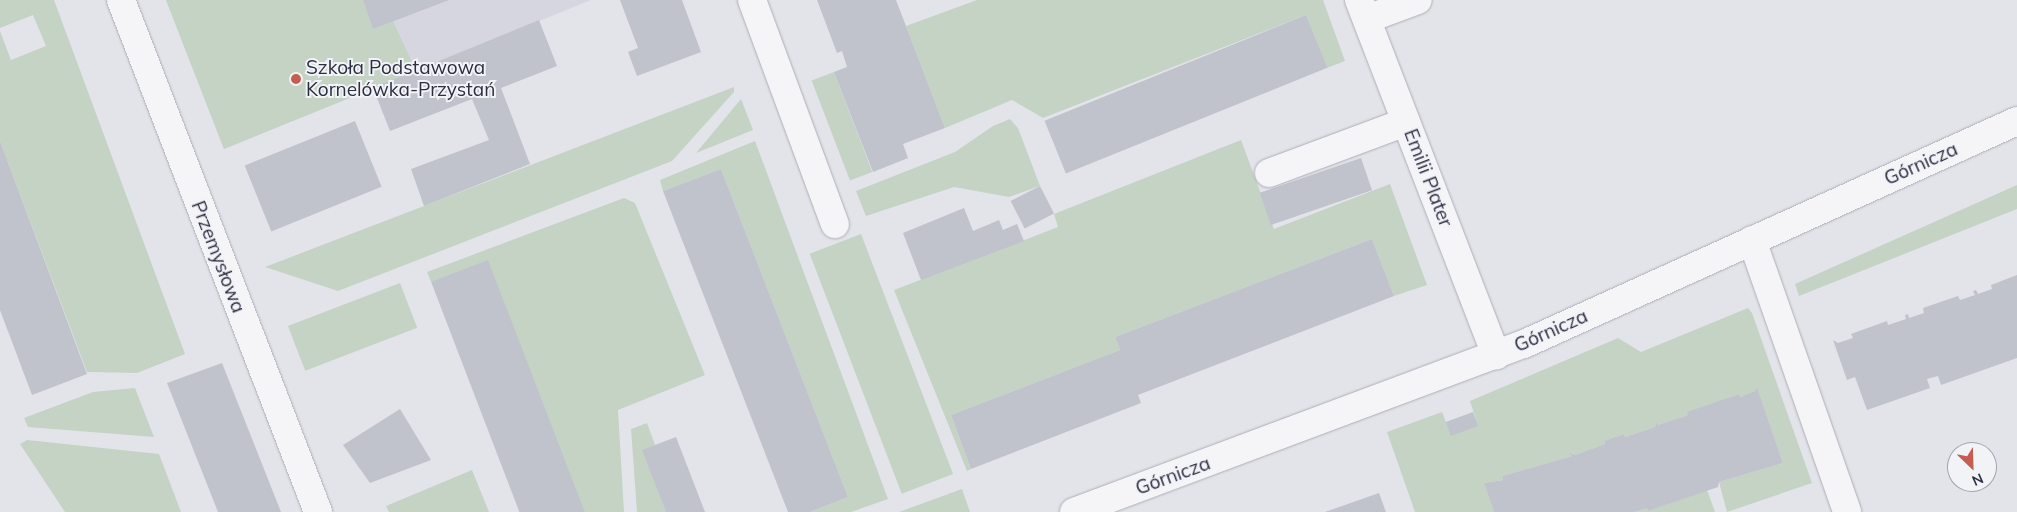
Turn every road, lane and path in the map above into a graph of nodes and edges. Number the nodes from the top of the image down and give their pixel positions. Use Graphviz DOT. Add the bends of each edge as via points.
graph roads {
  1 [pos="121,0"];
  2 [pos="752,0"];
  3 [pos="1418,0"];
  4 [pos="1363,9"];
  5 [pos="2017,121"];
  6 [pos="1406,122"];
  7 [pos="1269,173"];
  8 [pos="835,224"];
  9 [pos="1752,240"];
  10 [pos="1496,355"];
  11 [pos="318,512"];
  12 [pos="1074,512"];
  13 [pos="1847,512"];
  1 -- 11 [label="street, Przemysłowa"];
  2 -- 8 [label="street"];
  3 -- 4 [label="street"];
  4 -- 6 [label="street, Emilii Plater"];
  5 -- 9 [label="street, Górnicza"];
  6 -- 7 [label="street"];
  6 -- 10 [label="street, Emilii Plater"];
  9 -- 10 [label="street, Górnicza"];
  9 -- 13 [label="street"];
  10 -- 12 [label="street, Górnicza"];
}
